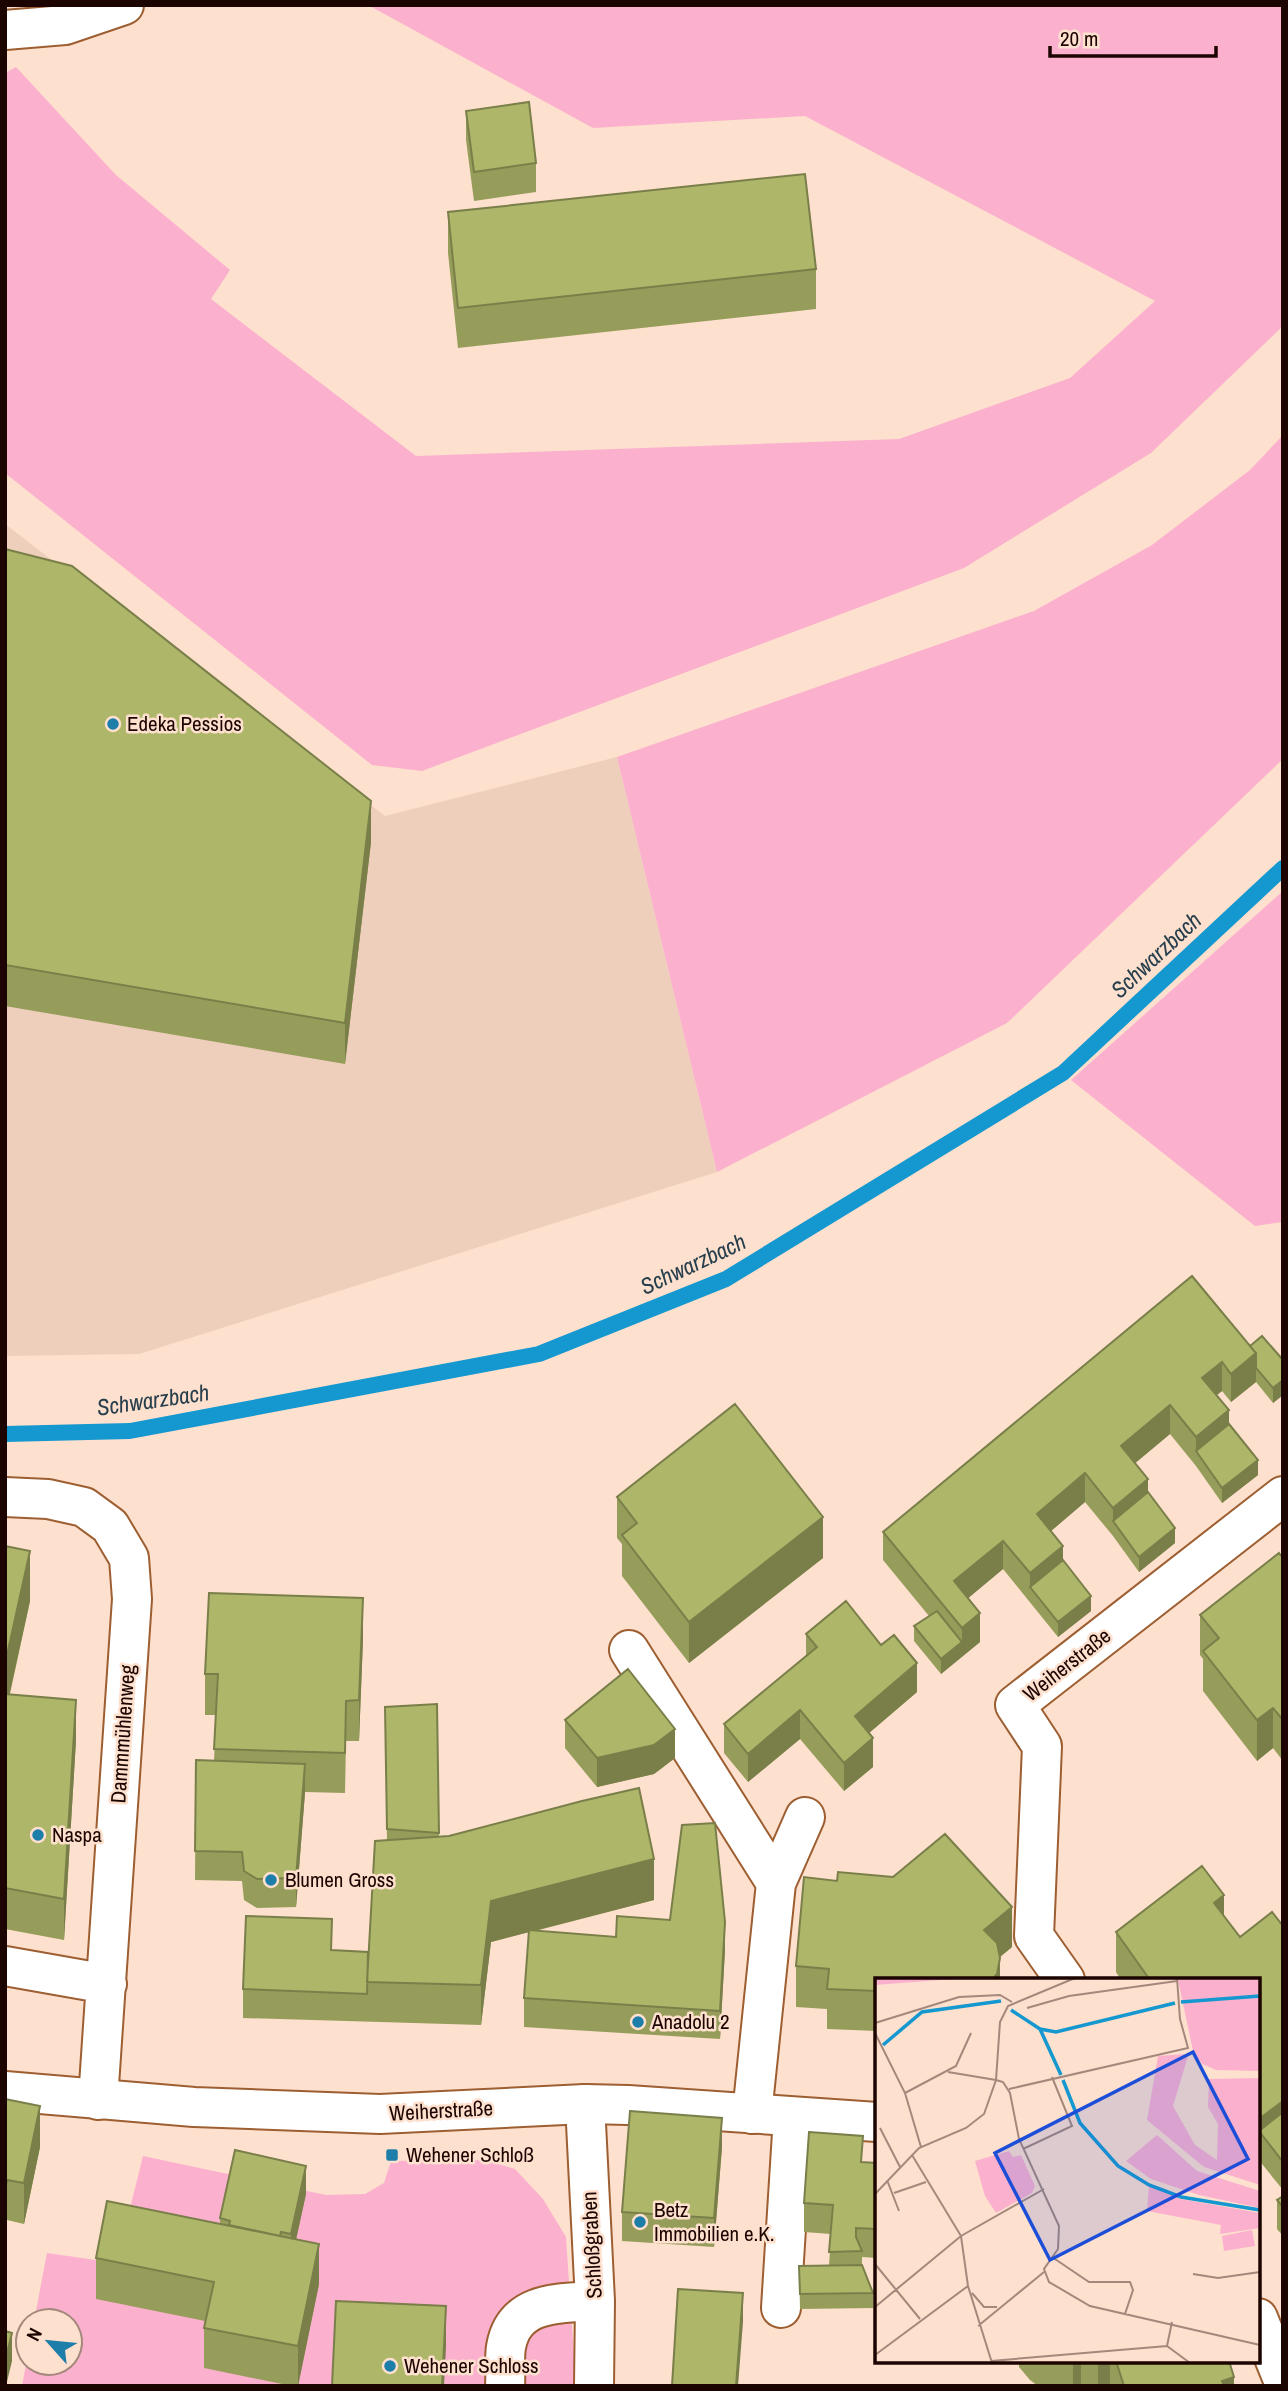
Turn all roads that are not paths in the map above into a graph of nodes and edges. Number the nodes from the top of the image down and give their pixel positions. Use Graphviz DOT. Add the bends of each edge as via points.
graph roads {
  1 [pos="124,5"];
  2 [pos="5,30"];
  3 [pos="1283,1496"];
  4 [pos="5,1497"];
  5 [pos="629,1650"];
  6 [pos="805,1817"];
  7 [pos="776,1883"];
  8 [pos="5,1966"];
  9 [pos="1064,1978"];
  10 [pos="107,1984"];
  11 [pos="5,2091"];
  12 [pos="97,2100"];
  13 [pos="585,2105"];
  14 [pos="752,2114"];
  15 [pos="793,2117"];
  16 [pos="875,2122"];
  17 [pos="595,2301"];
  18 [pos="781,2308"];
  19 [pos="1260,2322"];
  20 [pos="1280,2364"];
  21 [pos="505,2386"];
  22 [pos="594,2386"];
  1 -- 2 [label="street" via="65,25"];
  3 -- 9 [label="street, Weiherstraße" via="1015,1705 1042,1746 1034,1936"];
  4 -- 10 [label="street, Dammmühlenweg" via="84,1507 110,1526 129,1558 132,1599"];
  5 -- 7 [label="street"];
  6 -- 7 [label="street"];
  7 -- 14 [label="street"];
  8 -- 10 [label="street"];
  10 -- 12 [label="street, Dammmühlenweg"];
  11 -- 12 [label="street, Weiherstraße"];
  12 -- 13 [label="street, Weiherstraße" via="380,2114"];
  13 -- 14 [label="street, Weiherstraße"];
  13 -- 17 [label="street, Schloßgraben"];
  14 -- 15 [label="street, Weiherstraße"];
  15 -- 16 [label="street, Weiherstraße"];
  15 -- 18 [label="street"];
  17 -- 21 [label="street" via="550,2303 530,2311 513,2327 506,2346"];
  17 -- 22 [label="street, Schloßgraben"];
  19 -- 20 [label="street"];
}
